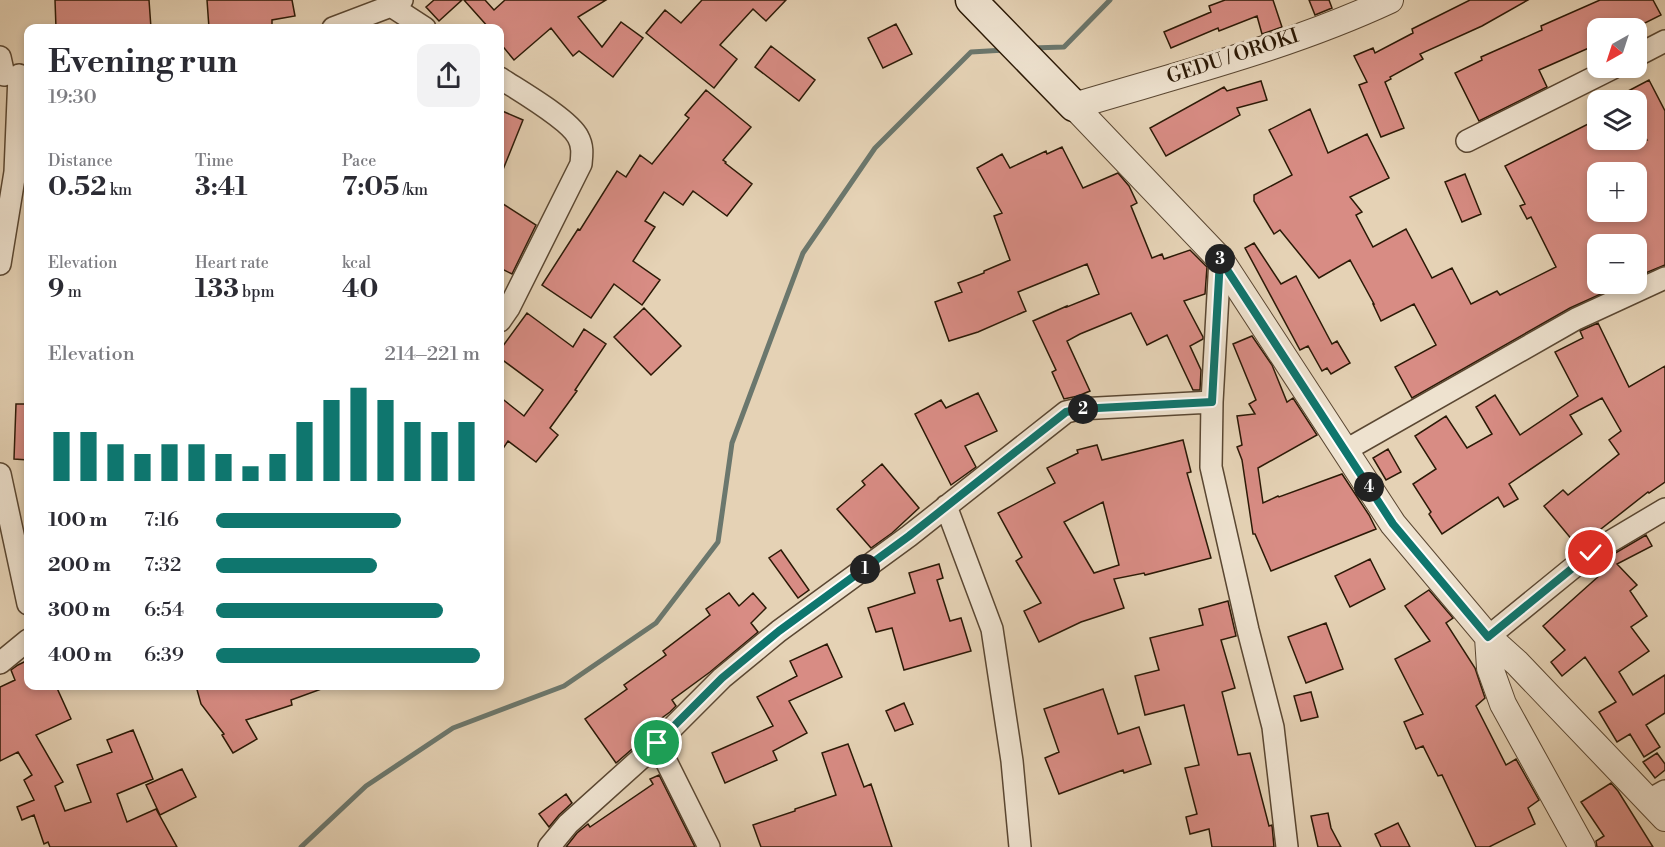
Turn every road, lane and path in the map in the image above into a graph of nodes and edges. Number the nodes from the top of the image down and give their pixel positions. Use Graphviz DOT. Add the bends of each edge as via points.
graph roads {
  1 [pos="971,0"];
  2 [pos="1390,0"];
  3 [pos="395,2"];
  4 [pos="356,24"];
  5 [pos="420,24"];
  6 [pos="1665,41"];
  7 [pos="1647,50"];
  8 [pos="10,71"];
  9 [pos="1593,78"];
  10 [pos="504,81"];
  11 [pos="1074,106"];
  12 [pos="1467,141"];
  13 [pos="8,172"];
  14 [pos="1220,259"];
  15 [pos="0,264"];
  16 [pos="1665,278"];
  17 [pos="504,315"];
  18 [pos="1212,402"];
  19 [pos="1346,450"];
  20 [pos="0,474"];
  21 [pos="946,507"];
  22 [pos="1665,509"];
  23 [pos="24,585"];
  24 [pos="1488,637"];
  25 [pos="24,642"];
  26 [pos="0,663"];
  27 [pos="657,743"];
  28 [pos="1660,803"];
  29 [pos="549,847"];
  30 [pos="709,847"];
  31 [pos="1020,847"];
  32 [pos="1287,847"];
  33 [pos="1582,847"];
  1 -- 11 [label="main road"];
  2 -- 11 [label="street, GEDU / OROKI" via="1252,53"];
  3 -- 4 [label="street"];
  3 -- 5 [label="street"];
  6 -- 7 [label="street"];
  8 -- 13 [label="street"];
  9 -- 12 [label="street"];
  10 -- 17 [label="street" via="564,121 577,135 582,150 581,164"];
  11 -- 14 [label="street"];
  13 -- 15 [label="street"];
  14 -- 18 [label="street"];
  14 -- 19 [label="street"];
  16 -- 19 [label="street" via="1576,319"];
  18 -- 21 [label="street" via="1066,412"];
  18 -- 32 [label="street" via="1211,467 1273,727"];
  19 -- 24 [label="street" via="1393,524"];
  20 -- 23 [label="street"];
  21 -- 27 [label="street" via="722,678"];
  21 -- 31 [label="street" via="992,629 1012,761"];
  22 -- 24 [label="street" via="1591,553"];
  24 -- 28 [label="street"];
  24 -- 33 [label="street" via="1490,668 1503,704"];
  25 -- 26 [label="street"];
  27 -- 29 [label="street" via="568,824"];
  27 -- 30 [label="street"];
}
